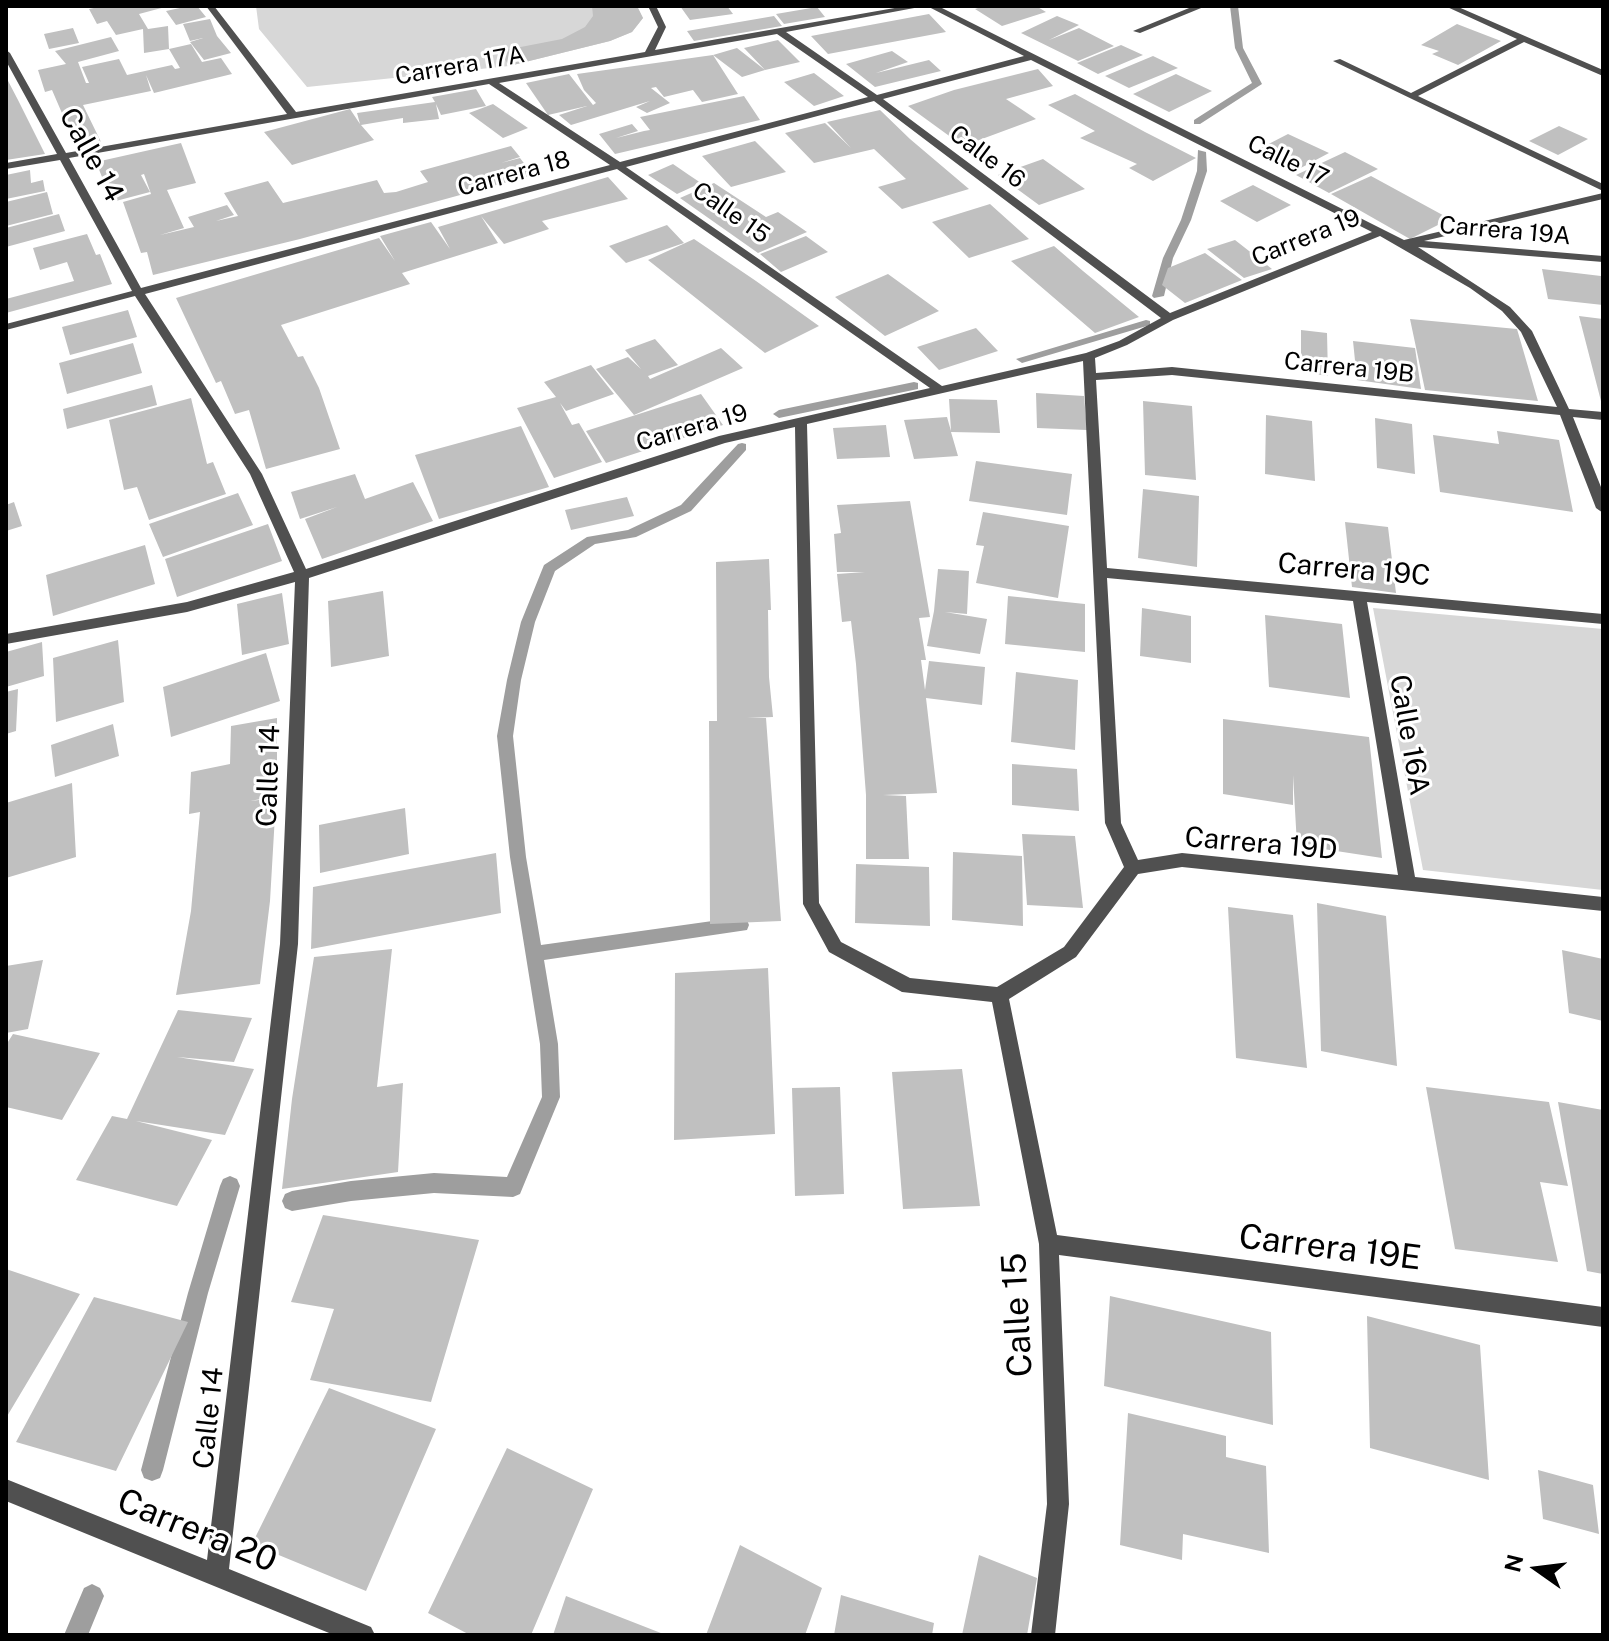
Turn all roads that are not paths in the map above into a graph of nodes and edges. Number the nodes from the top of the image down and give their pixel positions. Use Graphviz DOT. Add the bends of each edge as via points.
graph roads {
  1 [pos="210,6"];
  2 [pos="652,6"];
  3 [pos="921,6"];
  4 [pos="931,6"];
  5 [pos="1202,6"];
  6 [pos="1449,6"];
  7 [pos="779,31"];
  8 [pos="1137,31"];
  9 [pos="1525,38"];
  10 [pos="6,53"];
  11 [pos="649,53"];
  12 [pos="1032,57"];
  13 [pos="1337,61"];
  14 [pos="1603,73"];
  15 [pos="489,80"];
  16 [pos="1412,96"];
  17 [pos="877,99"];
  18 [pos="293,115"];
  19 [pos="62,157"];
  20 [pos="6,166"];
  21 [pos="620,167"];
  22 [pos="1603,188"];
  23 [pos="1603,196"];
  24 [pos="1380,232"];
  25 [pos="1403,243"];
  26 [pos="1603,259"];
  27 [pos="139,294"];
  28 [pos="1169,318"];
  29 [pos="6,327"];
  30 [pos="1089,356"];
  31 [pos="1090,377"];
  32 [pos="942,391"];
  33 [pos="1565,412"];
  34 [pos="1603,416"];
  35 [pos="801,422"];
  36 [pos="1603,508"];
  37 [pos="1100,572"];
  38 [pos="302,575"];
  39 [pos="1359,596"];
  40 [pos="1603,619"];
  41 [pos="6,639"];
  42 [pos="1133,868"];
  43 [pos="1408,883"];
  44 [pos="1603,904"];
  45 [pos="999,995"];
  46 [pos="1049,1244"];
  47 [pos="1603,1317"];
  48 [pos="6,1490"];
  49 [pos="217,1575"];
  50 [pos="363,1635"];
  51 [pos="1043,1635"];
  1 -- 18 [label="street"];
  2 -- 11 [label="street" via="662,27"];
  3 -- 7 [label="street, Carrera 17A"];
  4 -- 12 [label="street, Calle 17"];
  5 -- 8 [label="street"];
  6 -- 9 [label="street"];
  7 -- 11 [label="street, Carrera 17A"];
  7 -- 17 [label="street, Calle 16"];
  9 -- 14 [label="street"];
  9 -- 16 [label="street"];
  10 -- 19 [label="street, Calle 14"];
  11 -- 15 [label="street, Carrera 17A"];
  12 -- 17 [label="street, Carrera 18"];
  12 -- 24 [label="street, Calle 17"];
  13 -- 16 [label="street"];
  15 -- 18 [label="street, Carrera 17A"];
  15 -- 21 [label="street, Calle 15"];
  16 -- 22 [label="street"];
  17 -- 21 [label="street, Carrera 18"];
  17 -- 28 [label="street, Calle 16"];
  18 -- 19 [label="street, Carrera 17A"];
  19 -- 20 [label="street, Carrera 17A"];
  19 -- 27 [label="street, Calle 14"];
  21 -- 27 [label="street, Carrera 18"];
  21 -- 32 [label="street, Calle 15"];
  23 -- 25 [label="street, Carrera 19"];
  24 -- 25 [label="street, Calle 17"];
  24 -- 28 [label="street, Carrera 19"];
  25 -- 26 [label="street, Carrera 19A"];
  25 -- 33 [label="street, Calle 17" via="1506,309 1526,331"];
  27 -- 29 [label="street, Carrera 18"];
  27 -- 38 [label="street, Calle 14" via="256,474"];
  28 -- 30 [label="street, Carrera 19"];
  30 -- 31 [label="street"];
  30 -- 32 [label="street, Carrera 19"];
  31 -- 33 [label="street, Carrera 19B" via="1172,371"];
  31 -- 37 [label="street"];
  32 -- 35 [label="street, Carrera 19"];
  33 -- 34 [label="street, Carrera 19B"];
  33 -- 36 [label="street, Calle 17"];
  35 -- 38 [label="street, Carrera 19" via="723,439"];
  35 -- 45 [label="street" via="811,904 835,947 908,986"];
  37 -- 39 [label="street, Carrera 19C"];
  37 -- 42 [label="street" via="1113,823"];
  38 -- 41 [label="street, Carrera 19" via="187,607"];
  38 -- 49 [label="street, Calle 14" via="289,944"];
  39 -- 40 [label="street, Carrera 19C"];
  39 -- 43 [label="street, Calle 16A"];
  42 -- 43 [label="street, Carrera 19D" via="1182,860"];
  42 -- 45 [label="street" via="1070,952"];
  43 -- 44 [label="street, Carrera 19D"];
  45 -- 46 [label="street, Calle 15"];
  46 -- 47 [label="street, Carrera 19E"];
  46 -- 51 [label="street, Calle 15" via="1058,1504"];
  48 -- 49 [label="street, Carrera 20"];
  49 -- 50 [label="street, Carrera 20"];
}
